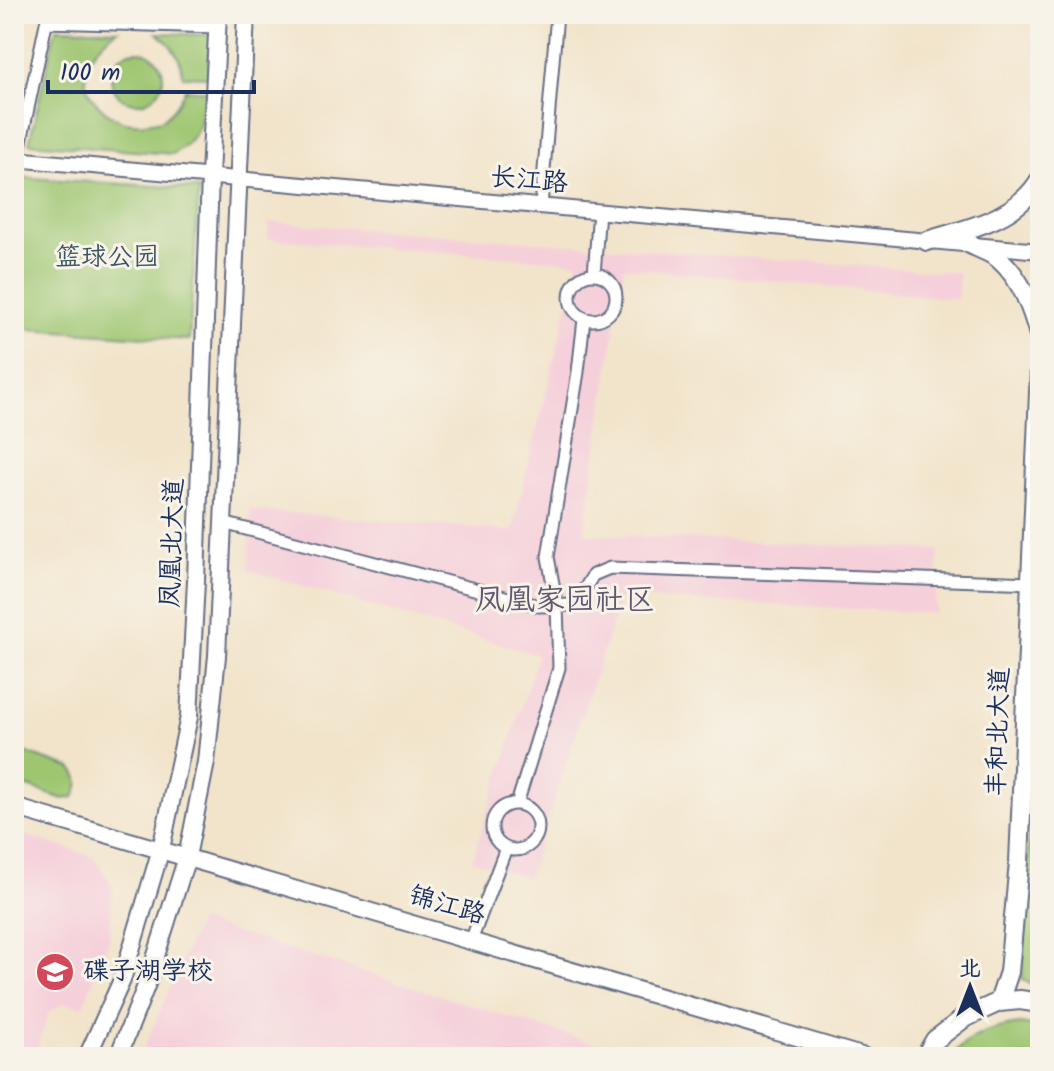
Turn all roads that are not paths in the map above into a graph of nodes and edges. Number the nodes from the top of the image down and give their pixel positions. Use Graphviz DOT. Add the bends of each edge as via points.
graph roads {
  1 [pos="246,14"];
  2 [pos="557,14"];
  3 [pos="48,18"];
  4 [pos="218,20"];
  5 [pos="15,160"];
  6 [pos="210,176"];
  7 [pos="238,179"];
  8 [pos="1040,180"];
  9 [pos="541,206"];
  10 [pos="599,211"];
  11 [pos="927,241"];
  12 [pos="970,244"];
  13 [pos="1040,251"];
  14 [pos="594,274"];
  15 [pos="584,319"];
  16 [pos="1040,338"];
  17 [pos="1040,369"];
  18 [pos="223,523"];
  19 [pos="1031,583"];
  20 [pos="557,605"];
  21 [pos="517,804"];
  22 [pos="14,807"];
  23 [pos="506,848"];
  24 [pos="161,849"];
  25 [pos="187,857"];
  26 [pos="471,941"];
  27 [pos="999,1002"];
  28 [pos="1040,1003"];
  29 [pos="87,1057"];
  30 [pos="118,1057"];
  31 [pos="865,1057"];
  32 [pos="925,1057"];
  1 -- 7 [label="main road, 凤凰北大道"];
  2 -- 9 [label="street"];
  3 -- 4 [label="street"];
  3 -- 5 [label="street"];
  4 -- 6 [label="main road, 凤凰北大道"];
  5 -- 6 [label="street, 长江路"];
  6 -- 7 [label="street, 长江路"];
  6 -- 24 [label="main road, 凤凰北大道" via="189,717"];
  7 -- 9 [label="street, 长江路"];
  7 -- 18 [label="main road, 凤凰北大道"];
  8 -- 11 [label="highway" via="1016,207 993,221"];
  9 -- 10 [label="street, 长江路"];
  10 -- 11 [label="street, 长江路"];
  10 -- 14 [label="street"];
  11 -- 12 [label="street, 长江路"];
  12 -- 13 [label="street, 长江路"];
  12 -- 16 [label="highway" via="998,257 1011,272 1028,299"];
  14 -- 15 [label="street" via="575,282 569,296 573,310"];
  14 -- 15 [label="street" via="614,287 615,303 607,316"];
  15 -- 20 [label="street" via="548,557"];
  17 -- 19 [label="highway, 丰和北大道"];
  18 -- 20 [label="street" via="539,606"];
  18 -- 25 [label="main road, 凤凰北大道" via="206,762"];
  19 -- 20 [label="street" via="610,568 593,575 575,605"];
  19 -- 27 [label="highway, 丰和北大道" via="1019,862 1009,972"];
  20 -- 21 [label="street" via="559,668"];
  21 -- 23 [label="street" via="503,807 493,818 495,839"];
  21 -- 23 [label="street" via="536,816 538,832 522,849"];
  22 -- 24 [label="main road, 锦江路"];
  23 -- 26 [label="street"];
  24 -- 25 [label="main road, 锦江路"];
  24 -- 29 [label="main road, 凤凰北大道" via="122,980"];
  25 -- 26 [label="main road, 锦江路"];
  25 -- 30 [label="main road, 凤凰北大道"];
  26 -- 31 [label="main road, 锦江路"];
  27 -- 28 [label="highway"];
  27 -- 32 [label="highway" via="964,1018 935,1040"];
}
